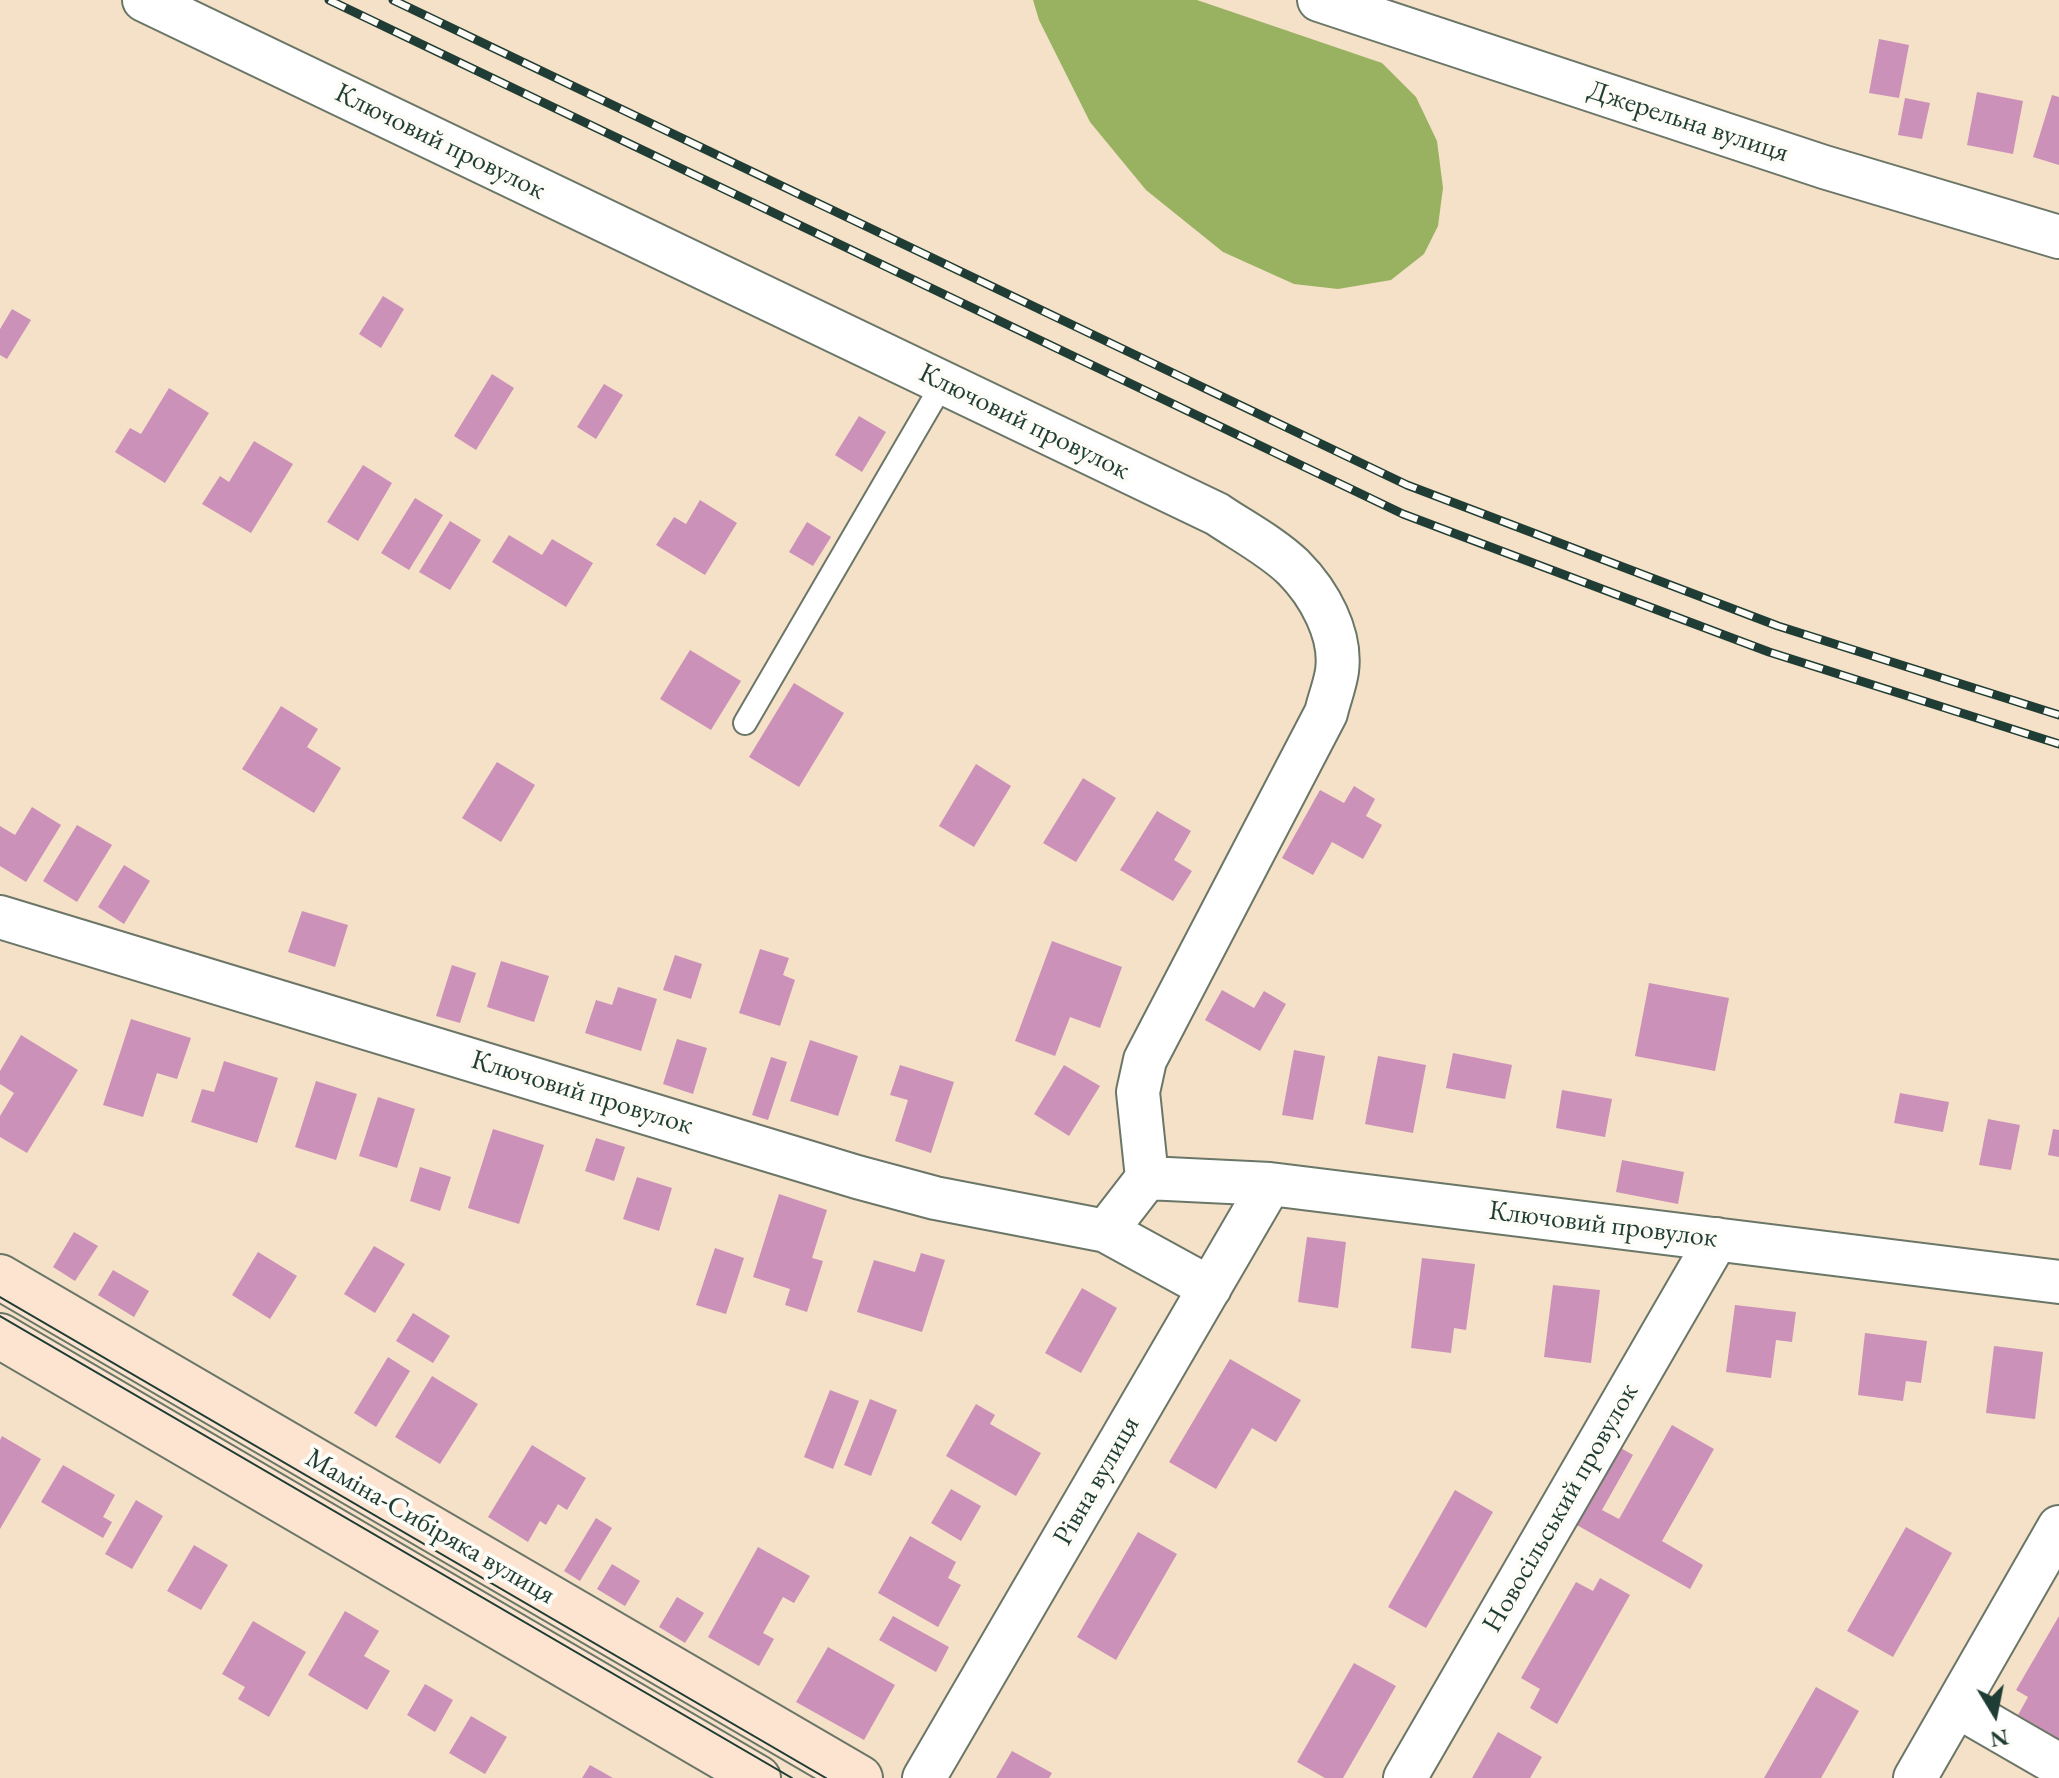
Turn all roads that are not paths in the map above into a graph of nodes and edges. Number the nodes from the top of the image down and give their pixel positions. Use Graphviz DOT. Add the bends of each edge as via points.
graph roads {
  1 [pos="144,0"];
  2 [pos="1319,0"];
  3 [pos="2059,237"];
  4 [pos="943,383"];
  5 [pos="745,723"];
  6 [pos="0,917"];
  7 [pos="1147,1178"];
  8 [pos="1270,1184"];
  9 [pos="1106,1231"];
  10 [pos="1717,1239"];
  11 [pos="0,1277"];
  12 [pos="2059,1282"];
  13 [pos="1210,1288"];
  14 [pos="0,1336"];
  15 [pos="2059,1527"];
  16 [pos="1957,1706"];
  17 [pos="2059,1765"];
  18 [pos="758,1778"];
  19 [pos="860,1778"];
  20 [pos="924,1778"];
  21 [pos="1405,1778"];
  22 [pos="1915,1778"];
  1 -- 4 [label="street, Ключовий провулок"];
  2 -- 3 [label="street, Джерельна вулиця" via="1824,167"];
  4 -- 5 [label="lane"];
  4 -- 7 [label="street, Ключовий провулок" via="1217,514 1258,540 1293,567 1317,597 1335,634 1337,670 1326,713 1145,1060 1138,1092"];
  6 -- 9 [label="street, Ключовий провулок" via="857,1177"];
  7 -- 8 [label="street, Ключовий провулок"];
  7 -- 9 [label="street"];
  8 -- 10 [label="street, Ключовий провулок"];
  8 -- 13 [label="street, Рівна вулиця"];
  9 -- 13 [label="street, Ключовий провулок"];
  10 -- 12 [label="street, Ключовий провулок"];
  10 -- 21 [label="street, Новосільський провулок"];
  11 -- 19 [label="main road, Маміна-Сибіряка вулиця"];
  13 -- 20 [label="street, Рівна вулиця"];
  14 -- 18 [label="main road, Маміна-Сибіряка вулиця"];
  15 -- 16 [label="street"];
  16 -- 17 [label="street"];
  16 -- 22 [label="street"];
}
